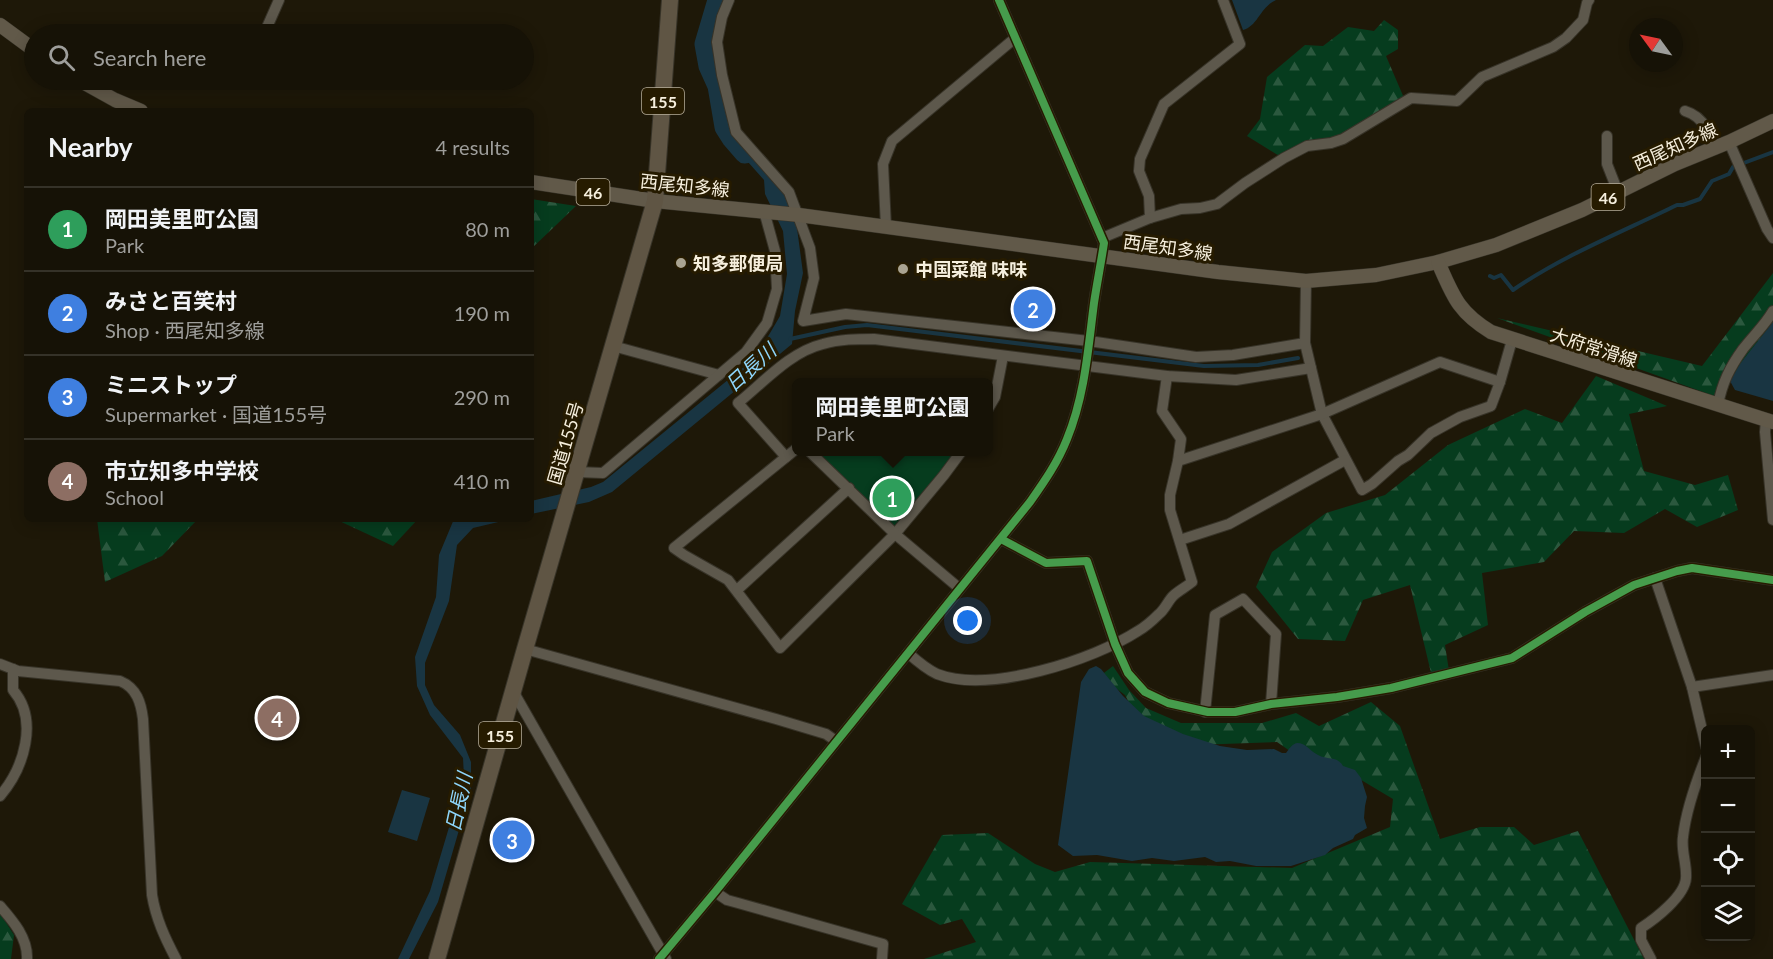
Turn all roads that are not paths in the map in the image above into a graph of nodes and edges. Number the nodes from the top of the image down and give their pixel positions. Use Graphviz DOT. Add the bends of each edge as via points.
graph roads {
  1 [pos="279,0"];
  2 [pos="670,0"];
  3 [pos="729,0"];
  4 [pos="999,0"];
  5 [pos="1223,0"];
  6 [pos="1589,0"];
  7 [pos="268,24"];
  8 [pos="0,25"];
  9 [pos="1014,39"];
  10 [pos="24,43"];
  11 [pos="97,90"];
  12 [pos="134,108"];
  13 [pos="1684,111"];
  14 [pos="1773,122"];
  15 [pos="1706,128"];
  16 [pos="1606,136"];
  17 [pos="1729,142"];
  18 [pos="534,182"];
  19 [pos="1618,192"];
  20 [pos="655,201"];
  21 [pos="765,211"];
  22 [pos="798,215"];
  23 [pos="1150,218"];
  24 [pos="886,226"];
  25 [pos="1102,238"];
  26 [pos="1773,238"];
  27 [pos="1102,256"];
  28 [pos="1438,262"];
  29 [pos="1305,281"];
  30 [pos="1773,310"];
  31 [pos="1512,340"];
  32 [pos="1089,344"];
  33 [pos="1305,345"];
  34 [pos="613,346"];
  35 [pos="1003,356"];
  36 [pos="1087,363"];
  37 [pos="1310,365"];
  38 [pos="719,375"];
  39 [pos="1167,376"];
  40 [pos="1500,382"];
  41 [pos="993,401"];
  42 [pos="1718,405"];
  43 [pos="1322,414"];
  44 [pos="1770,421"];
  45 [pos="792,452"];
  46 [pos="814,456"];
  47 [pos="958,456"];
  48 [pos="786,457"];
  49 [pos="1345,460"];
  50 [pos="1178,461"];
  51 [pos="577,472"];
  52 [pos="849,489"];
  53 [pos="1773,520"];
  54 [pos="895,534"];
  55 [pos="1001,539"];
  56 [pos="1180,540"];
  57 [pos="1655,579"];
  58 [pos="1773,580"];
  59 [pos="959,588"];
  60 [pos="737,590"];
  61 [pos="1116,644"];
  62 [pos="525,649"];
  63 [pos="908,653"];
  64 [pos="0,664"];
  65 [pos="13,669"];
  66 [pos="1773,675"];
  67 [pos="1692,687"];
  68 [pos="513,691"];
  69 [pos="1271,704"];
  70 [pos="1205,711"];
  71 [pos="1701,726"];
  72 [pos="836,741"];
  73 [pos="1701,769"];
  74 [pos="0,796"];
  75 [pos="715,892"];
  76 [pos="0,906"];
  77 [pos="663,957"];
  78 [pos="27,959"];
  79 [pos="176,959"];
  80 [pos="437,959"];
  81 [pos="882,959"];
  82 [pos="1651,959"];
  1 -- 7 [label="street"];
  2 -- 20 [label="highway, 国道155号 / 155"];
  3 -- 22 [label="street" via="717,42 736,132 789,192"];
  4 -- 9 [label="street"];
  5 -- 23 [label="street" via="1240,44 1164,104 1140,159"];
  6 -- 23 [label="street" via="1583,20 1566,38 1482,77 1457,101 1411,98 1343,139 1306,146 1284,158 1217,204"];
  8 -- 10 [label="main road"];
  9 -- 24 [label="street" via="892,141 883,164"];
  9 -- 25 [label="street"];
  11 -- 12 [label="main road"];
  13 -- 15 [label="street" via="1692,113"];
  14 -- 17 [label="main road, 西尾知多線 / 46"];
  16 -- 19 [label="street" via="1608,164"];
  17 -- 19 [label="main road, 西尾知多線 / 46"];
  17 -- 26 [label="street"];
  18 -- 20 [label="main road, 西尾知多線 / 46"];
  19 -- 28 [label="main road, 西尾知多線 / 46" via="1496,245"];
  20 -- 21 [label="main road, 西尾知多線 / 46"];
  20 -- 34 [label="highway, 国道155号 / 155"];
  21 -- 22 [label="main road, 西尾知多線 / 46"];
  21 -- 38 [label="street" via="775,251 777,289 767,324 746,352"];
  22 -- 24 [label="main road, 西尾知多線 / 46"];
  22 -- 32 [label="street" via="810,248 814,278 803,321 846,314"];
  23 -- 25 [label="street"];
  24 -- 27 [label="main road, 西尾知多線 / 46"];
  25 -- 27 [label="street"];
  27 -- 29 [label="main road, 西尾知多線 / 46"];
  27 -- 32 [label="street"];
  28 -- 29 [label="main road, 西尾知多線 / 46" via="1376,275"];
  28 -- 31 [label="main road, 大府常滑線" via="1459,306 1472,320"];
  29 -- 33 [label="street"];
  30 -- 42 [label="street" via="1722,383"];
  31 -- 40 [label="street"];
  31 -- 42 [label="main road, 大府常滑線"];
  32 -- 33 [label="street" via="1196,357"];
  32 -- 36 [label="street"];
  33 -- 37 [label="street"];
  34 -- 38 [label="street"];
  34 -- 51 [label="highway, 国道155号 / 155"];
  35 -- 36 [label="street"];
  35 -- 41 [label="street"];
  35 -- 48 [label="street" via="874,339 821,344 796,355 738,403"];
  36 -- 39 [label="street"];
  36 -- 55 [label="street" via="1078,408 1060,454 1041,488"];
  37 -- 39 [label="street" via="1236,380"];
  37 -- 43 [label="street"];
  38 -- 51 [label="street" via="603,473"];
  39 -- 50 [label="street" via="1162,411 1181,440"];
  40 -- 43 [label="street" via="1440,362"];
  40 -- 49 [label="street" via="1491,406 1431,433 1362,490"];
  42 -- 44 [label="main road, 大府常滑線"];
  43 -- 49 [label="street"];
  43 -- 50 [label="street"];
  44 -- 53 [label="street" via="1766,432"];
  45 -- 48 [label="street"];
  46 -- 52 [label="street"];
  47 -- 54 [label="street"];
  48 -- 60 [label="street" via="674,548 720,574"];
  49 -- 56 [label="street" via="1229,524"];
  50 -- 56 [label="street" via="1170,510"];
  51 -- 62 [label="highway, 国道155号 / 155"];
  52 -- 54 [label="street"];
  52 -- 60 [label="street"];
  54 -- 59 [label="street"];
  54 -- 60 [label="street" via="780,648"];
  55 -- 59 [label="street"];
  55 -- 61 [label="street" via="1046,563 1087,561"];
  56 -- 61 [label="street" via="1191,582 1173,596 1160,614"];
  57 -- 58 [label="street" via="1692,568"];
  57 -- 67 [label="street"];
  57 -- 69 [label="street" via="1634,585 1585,612 1512,658 1391,688"];
  59 -- 63 [label="street"];
  61 -- 63 [label="street" via="1034,672 971,680 938,674"];
  61 -- 70 [label="street" via="1128,673 1145,692 1168,703"];
  62 -- 68 [label="highway, 国道155号 / 155"];
  62 -- 72 [label="street" via="776,719 826,734"];
  63 -- 72 [label="street"];
  64 -- 65 [label="street"];
  65 -- 74 [label="street" via="13,690 25,709 27,722 21,758"];
  65 -- 79 [label="street" via="120,681 134,690 143,719 155,915"];
  66 -- 67 [label="street"];
  67 -- 71 [label="street"];
  68 -- 77 [label="street"];
  68 -- 80 [label="highway, 国道155号 / 155"];
  69 -- 70 [label="street" via="1235,712"];
  69 -- 70 [label="street" via="1276,634 1244,599 1215,615"];
  72 -- 75 [label="street"];
  73 -- 82 [label="street" via="1683,834 1686,880 1675,900 1641,928 1641,940"];
  75 -- 77 [label="street"];
  75 -- 81 [label="street" via="727,900 883,944"];
  76 -- 78 [label="street" via="23,938"];
}
